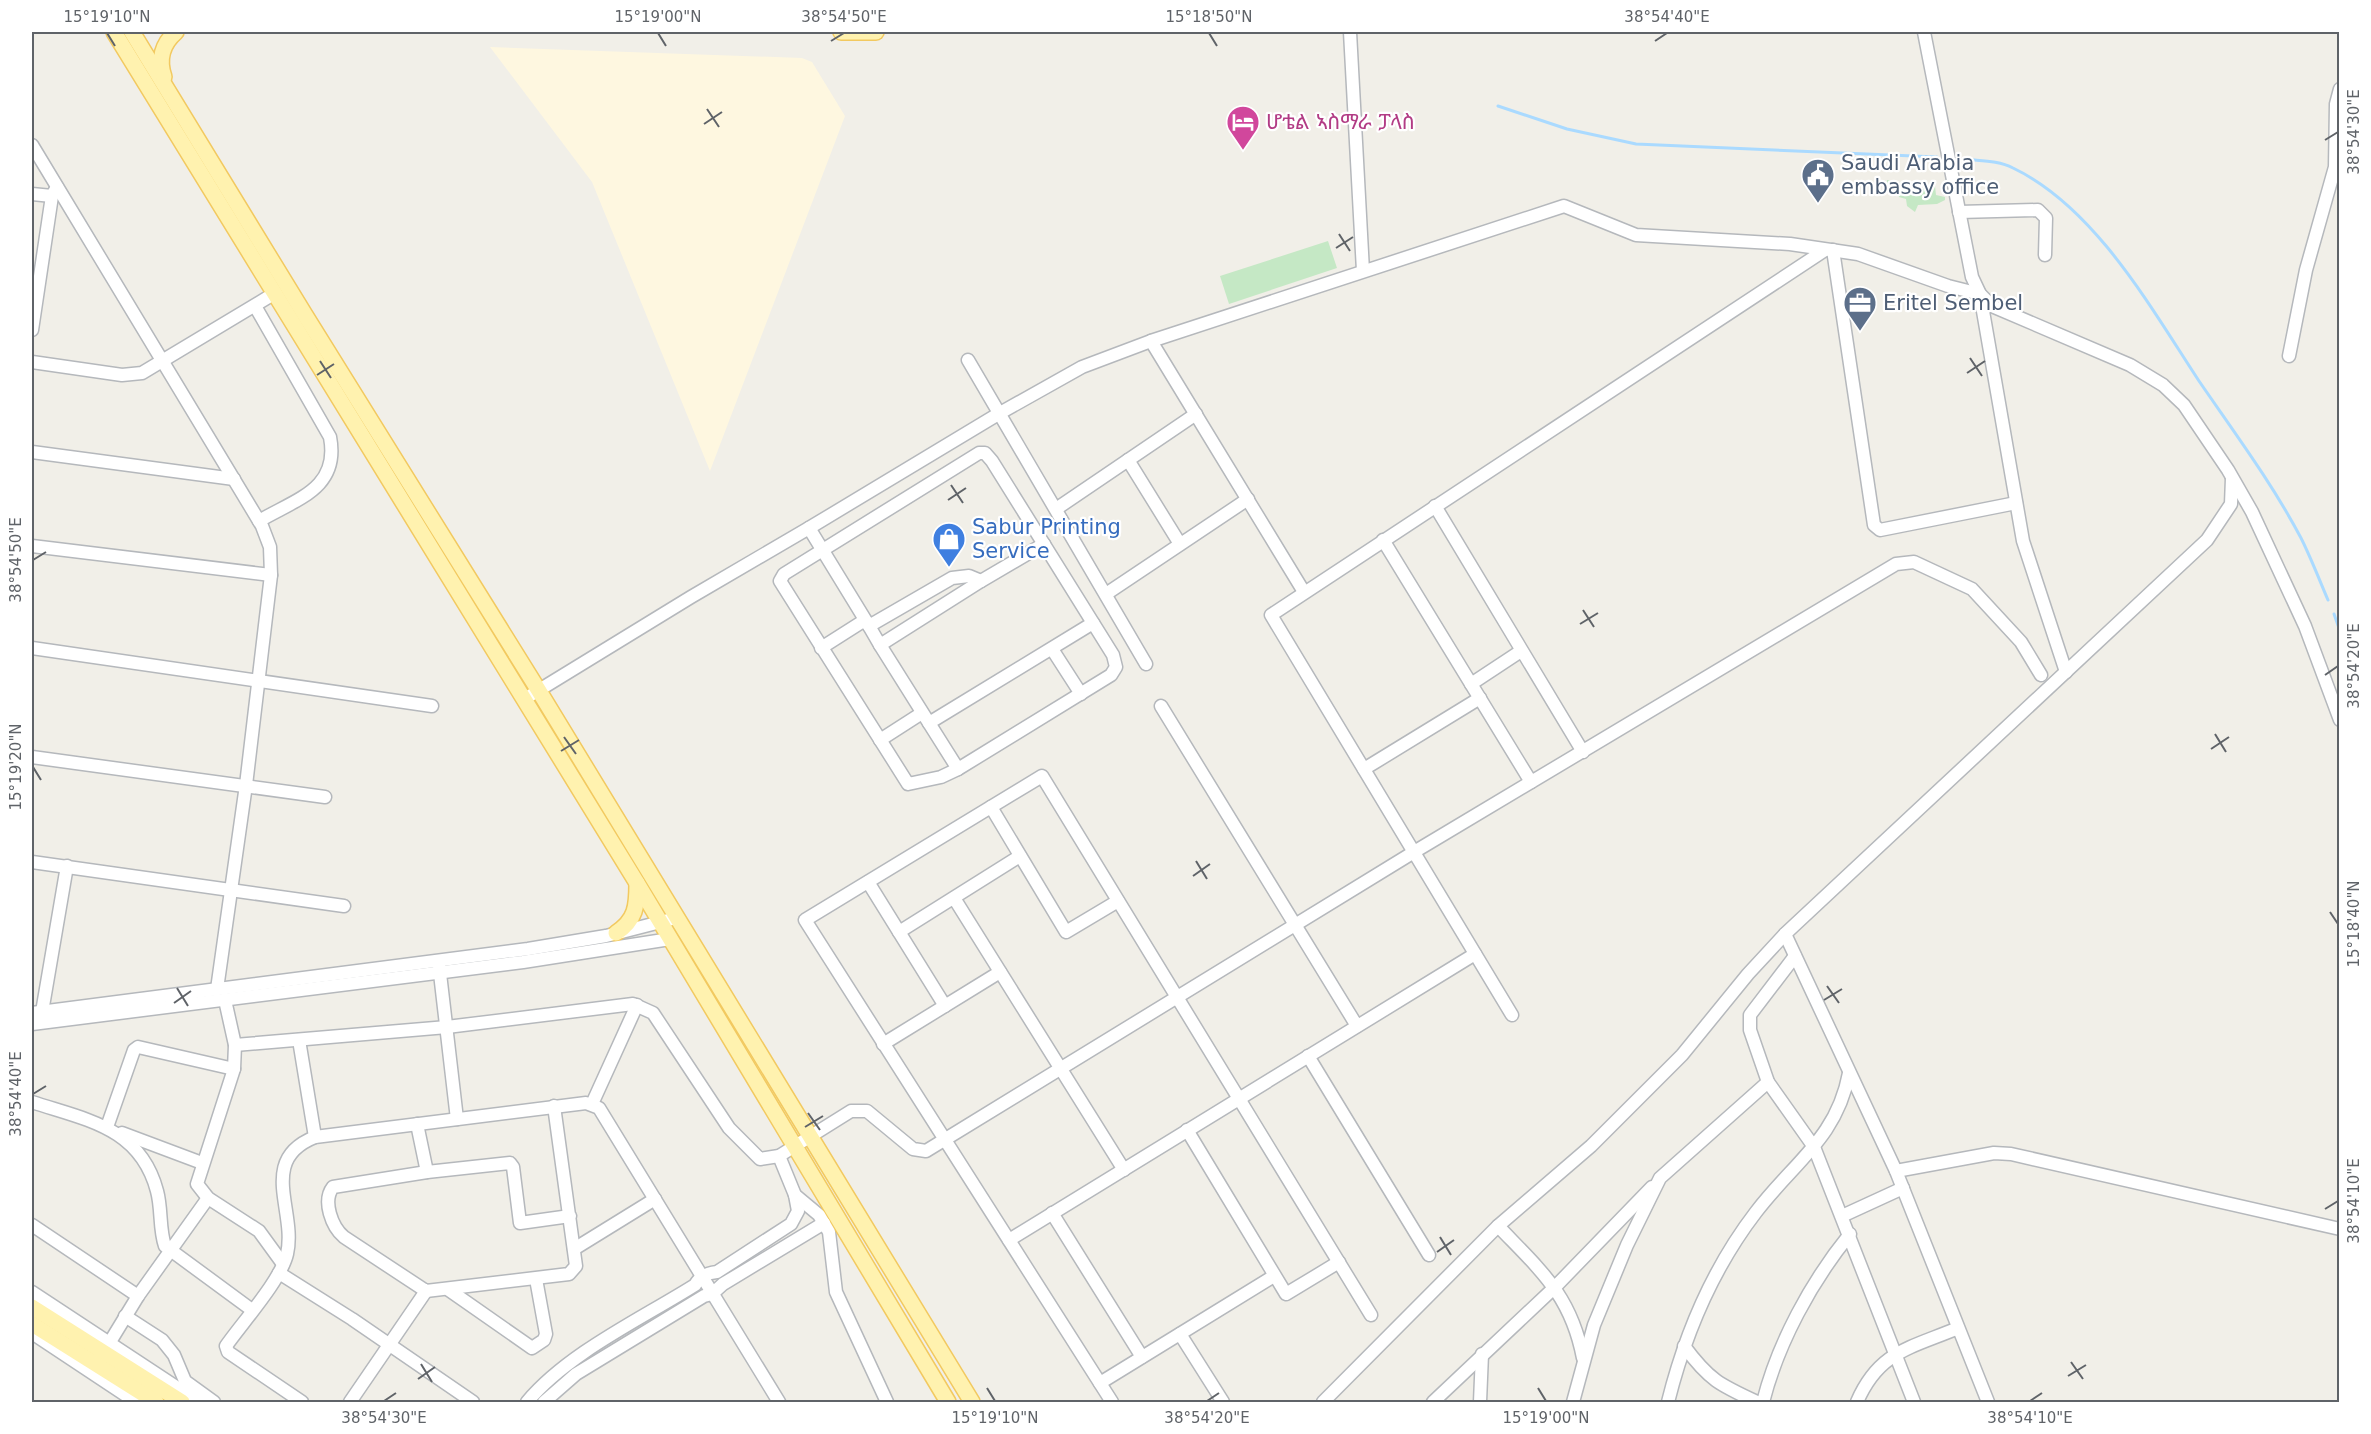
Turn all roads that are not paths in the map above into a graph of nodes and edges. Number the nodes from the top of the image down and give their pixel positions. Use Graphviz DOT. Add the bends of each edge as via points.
graph roads {
  1 [pos="114,32"];
  2 [pos="132,32"];
  3 [pos="176,32"];
  4 [pos="841,32"];
  5 [pos="876,32"];
  6 [pos="1350,32"];
  7 [pos="1924,32"];
  8 [pos="168,89"];
  9 [pos="2339,92"];
  10 [pos="32,145"];
  11 [pos="55,192"];
  12 [pos="32,194"];
  13 [pos="1959,212"];
  14 [pos="1829,250"];
  15 [pos="2045,255"];
  16 [pos="1363,271"];
  17 [pos="34,288"];
  18 [pos="275,293"];
  19 [pos="1980,294"];
  20 [pos="255,306"];
  21 [pos="32,330"];
  22 [pos="1152,340"];
  23 [pos="2289,356"];
  24 [pos="968,360"];
  25 [pos="164,361"];
  26 [pos="32,362"];
  27 [pos="1000,413"];
  28 [pos="1196,414"];
  29 [pos="32,452"];
  30 [pos="1128,460"];
  31 [pos="2232,478"];
  32 [pos="234,479"];
  33 [pos="1248,498"];
  34 [pos="2016,503"];
  35 [pos="1435,506"];
  36 [pos="1056,509"];
  37 [pos="259,521"];
  38 [pos="809,528"];
  39 [pos="1383,540"];
  40 [pos="1044,544"];
  41 [pos="1180,544"];
  42 [pos="32,546"];
  43 [pos="822,550"];
  44 [pos="271,575"];
  45 [pos="981,581"];
  46 [pos="1304,592"];
  47 [pos="1106,594"];
  48 [pos="1093,622"];
  49 [pos="867,623"];
  50 [pos="880,645"];
  51 [pos="32,648"];
  52 [pos="820,648"];
  53 [pos="1052,649"];
  54 [pos="1521,651"];
  55 [pos="1146,663"];
  56 [pos="2066,672"];
  57 [pos="2041,675"];
  58 [pos="258,680"];
  59 [pos="1471,684"];
  60 [pos="539,691"];
  61 [pos="1081,694"];
  62 [pos="1480,698"];
  63 [pos="525,699"];
  64 [pos="432,706"];
  65 [pos="1161,706"];
  66 [pos="925,718"];
  67 [pos="2340,720"];
  68 [pos="880,740"];
  69 [pos="1583,752"];
  70 [pos="32,757"];
  71 [pos="958,769"];
  72 [pos="1364,769"];
  73 [pos="1531,782"];
  74 [pos="246,785"];
  75 [pos="325,797"];
  76 [pos="991,807"];
  77 [pos="1414,852"];
  78 [pos="1020,856"];
  79 [pos="32,862"];
  80 [pos="67,866"];
  81 [pos="868,882"];
  82 [pos="637,883"];
  83 [pos="232,891"];
  84 [pos="954,898"];
  85 [pos="1118,901"];
  86 [pos="344,906"];
  87 [pos="676,918"];
  88 [pos="660,922"];
  89 [pos="1295,926"];
  90 [pos="899,932"];
  91 [pos="616,933"];
  92 [pos="1785,934"];
  93 [pos="670,939"];
  94 [pos="1475,954"];
  95 [pos="1796,956"];
  96 [pos="439,967"];
  97 [pos="1000,972"];
  98 [pos="217,989"];
  99 [pos="1178,998"];
  100 [pos="225,1000"];
  101 [pos="637,1005"];
  102 [pos="945,1006"];
  103 [pos="37,1012"];
  104 [pos="1512,1015"];
  105 [pos="32,1024"];
  106 [pos="1357,1026"];
  107 [pos="447,1027"];
  108 [pos="299,1040"];
  109 [pos="883,1044"];
  110 [pos="235,1045"];
  111 [pos="1308,1056"];
  112 [pos="234,1069"];
  113 [pos="1061,1069"];
  114 [pos="1849,1073"];
  115 [pos="1768,1082"];
  116 [pos="1239,1098"];
  117 [pos="32,1102"];
  118 [pos="592,1104"];
  119 [pos="554,1106"];
  120 [pos="457,1119"];
  121 [pos="417,1124"];
  122 [pos="109,1128"];
  123 [pos="1187,1130"];
  124 [pos="315,1137"];
  125 [pos="810,1137"];
  126 [pos="944,1140"];
  127 [pos="795,1146"];
  128 [pos="1814,1147"];
  129 [pos="779,1156"];
  130 [pos="202,1163"];
  131 [pos="1124,1170"];
  132 [pos="1896,1171"];
  133 [pos="427,1172"];
  134 [pos="1660,1178"];
  135 [pos="1903,1188"];
  136 [pos="795,1196"];
  137 [pos="208,1198"];
  138 [pos="655,1199"];
  139 [pos="1052,1213"];
  140 [pos="570,1216"];
  141 [pos="1842,1216"];
  142 [pos="824,1223"];
  143 [pos="32,1225"];
  144 [pos="1498,1226"];
  145 [pos="2340,1229"];
  146 [pos="1850,1234"];
  147 [pos="1009,1240"];
  148 [pos="574,1249"];
  149 [pos="171,1252"];
  150 [pos="1429,1255"];
  151 [pos="1339,1262"];
  152 [pos="281,1268"];
  153 [pos="1274,1276"];
  154 [pos="702,1277"];
  155 [pos="536,1279"];
  156 [pos="1555,1287"];
  157 [pos="449,1290"];
  158 [pos="426,1291"];
  159 [pos="32,1292"];
  160 [pos="712,1294"];
  161 [pos="138,1296"];
  162 [pos="32,1307"];
  163 [pos="252,1310"];
  164 [pos="1371,1315"];
  165 [pos="125,1316"];
  166 [pos="32,1324"];
  167 [pos="1958,1328"];
  168 [pos="32,1333"];
  169 [pos="1180,1334"];
  170 [pos="390,1345"];
  171 [pos="1684,1346"];
  172 [pos="102,1354"];
  173 [pos="1482,1354"];
  174 [pos="1894,1355"];
  175 [pos="1142,1357"];
  176 [pos="1583,1359"];
  177 [pos="1100,1383"];
  178 [pos="145,1396"];
  179 [pos="182,1402"];
  180 [pos="199,1402"];
  181 [pos="214,1402"];
  182 [pos="302,1402"];
  183 [pos="350,1402"];
  184 [pos="471,1402"];
  185 [pos="527,1402"];
  186 [pos="544,1402"];
  187 [pos="779,1402"];
  188 [pos="887,1402"];
  189 [pos="948,1402"];
  190 [pos="972,1402"];
  191 [pos="1112,1402"];
  192 [pos="1223,1402"];
  193 [pos="1323,1402"];
  194 [pos="1432,1402"];
  195 [pos="1480,1402"];
  196 [pos="1573,1402"];
  197 [pos="1668,1402"];
  198 [pos="1757,1402"];
  199 [pos="1763,1402"];
  200 [pos="1857,1402"];
  201 [pos="1914,1402"];
  202 [pos="1988,1402"];
  1 -- 18 [label="main road"];
  2 -- 8 [label="main road"];
  3 -- 8 [label="main road" via="168,39 160,60"];
  4 -- 5 [label="main road"];
  6 -- 16 [label="street"];
  7 -- 13 [label="street"];
  8 -- 60 [label="main road"];
  9 -- 23 [label="street" via="2335,167 2306,270"];
  10 -- 11 [label="street"];
  11 -- 12 [label="street"];
  11 -- 17 [label="street"];
  11 -- 25 [label="street"];
  13 -- 15 [label="street" via="2038,210 2046,218"];
  13 -- 19 [label="street" via="1972,277"];
  14 -- 16 [label="street" via="1636,235 1564,206"];
  14 -- 19 [label="street" via="1858,254"];
  14 -- 34 [label="street" via="1874,525 1880,530"];
  14 -- 35 [label="street"];
  16 -- 22 [label="street"];
  17 -- 21 [label="street"];
  18 -- 20 [label="street"];
  18 -- 63 [label="main road"];
  19 -- 31 [label="street" via="1992,306 2130,364 2155,379 2184,405"];
  19 -- 34 [label="street"];
  20 -- 25 [label="street"];
  20 -- 37 [label="street" via="330,437 333,453 327,477 317,488"];
  22 -- 27 [label="street" via="1089,364"];
  22 -- 28 [label="street"];
  24 -- 27 [label="street"];
  25 -- 26 [label="street" via="132,375"];
  25 -- 32 [label="street"];
  27 -- 36 [label="street"];
  27 -- 38 [label="street"];
  28 -- 30 [label="street"];
  28 -- 33 [label="street"];
  29 -- 32 [label="street"];
  30 -- 36 [label="street"];
  30 -- 41 [label="street"];
  31 -- 56 [label="street" via="2231,504 2207,540"];
  31 -- 67 [label="street" via="2252,512 2302,621"];
  32 -- 37 [label="street"];
  33 -- 41 [label="street"];
  33 -- 46 [label="street"];
  34 -- 56 [label="street" via="2023,541"];
  35 -- 39 [label="street"];
  35 -- 54 [label="street"];
  36 -- 47 [label="street"];
  37 -- 44 [label="street" via="270,547"];
  38 -- 43 [label="street"];
  38 -- 60 [label="street"];
  39 -- 46 [label="street"];
  39 -- 59 [label="street"];
  40 -- 43 [label="street" via="992,461 983,453"];
  40 -- 45 [label="street"];
  40 -- 48 [label="street"];
  41 -- 47 [label="street"];
  42 -- 44 [label="street"];
  43 -- 49 [label="street"];
  43 -- 52 [label="street" via="784,574 780,581"];
  44 -- 58 [label="street"];
  45 -- 49 [label="street" via="969,576 952,578"];
  45 -- 50 [label="street"];
  46 -- 72 [label="street" via="1271,615"];
  47 -- 55 [label="street"];
  48 -- 53 [label="street"];
  48 -- 61 [label="street" via="1116,667 1111,675"];
  49 -- 50 [label="street"];
  49 -- 52 [label="street"];
  50 -- 66 [label="street"];
  51 -- 58 [label="street"];
  52 -- 68 [label="street"];
  53 -- 61 [label="street"];
  53 -- 66 [label="street"];
  54 -- 59 [label="street"];
  54 -- 69 [label="street"];
  56 -- 92 [label="street"];
  57 -- 69 [label="street" via="2021,642 1972,589 1922,565 1905,562 1881,571"];
  58 -- 64 [label="street"];
  58 -- 74 [label="street"];
  59 -- 62 [label="street"];
  60 -- 63 [label="street"];
  60 -- 87 [label="main road"];
  61 -- 71 [label="street"];
  62 -- 72 [label="street"];
  62 -- 73 [label="street"];
  63 -- 82 [label="main road"];
  65 -- 89 [label="street"];
  66 -- 68 [label="street"];
  66 -- 71 [label="street"];
  68 -- 71 [label="street" via="908,784"];
  69 -- 73 [label="street"];
  70 -- 74 [label="street"];
  72 -- 77 [label="street"];
  73 -- 77 [label="street"];
  74 -- 75 [label="street"];
  74 -- 83 [label="street"];
  76 -- 78 [label="street"];
  76 -- 81 [label="street"];
  76 -- 85 [label="street" via="1042,776"];
  77 -- 89 [label="street"];
  77 -- 94 [label="street"];
  78 -- 84 [label="street"];
  78 -- 85 [label="street" via="1066,932"];
  79 -- 80 [label="street"];
  80 -- 83 [label="street"];
  80 -- 103 [label="street"];
  81 -- 90 [label="street"];
  81 -- 109 [label="street" via="805,920"];
  82 -- 88 [label="main road"];
  82 -- 91 [label="main road" via="635,912 631,921"];
  83 -- 86 [label="street"];
  83 -- 98 [label="street"];
  84 -- 90 [label="street"];
  84 -- 97 [label="street"];
  85 -- 99 [label="street"];
  87 -- 88 [label="street"];
  87 -- 125 [label="main road"];
  88 -- 91 [label="street"];
  88 -- 93 [label="main road"];
  89 -- 99 [label="street"];
  89 -- 106 [label="street"];
  90 -- 102 [label="street"];
  91 -- 96 [label="street"];
  92 -- 95 [label="street"];
  92 -- 144 [label="street" via="1682,1055 1591,1146"];
  93 -- 96 [label="street"];
  93 -- 127 [label="main road"];
  94 -- 104 [label="street"];
  94 -- 106 [label="street"];
  95 -- 114 [label="street"];
  95 -- 115 [label="street" via="1750,1015 1751,1037"];
  96 -- 98 [label="street"];
  96 -- 100 [label="street"];
  96 -- 107 [label="street"];
  97 -- 102 [label="street"];
  97 -- 113 [label="street"];
  98 -- 103 [label="street"];
  99 -- 113 [label="street"];
  99 -- 116 [label="street"];
  100 -- 105 [label="street"];
  100 -- 110 [label="street"];
  101 -- 107 [label="street"];
  101 -- 118 [label="street"];
  101 -- 129 [label="street" via="653,1013 729,1128 760,1159"];
  102 -- 109 [label="street"];
  106 -- 111 [label="street"];
  107 -- 108 [label="street"];
  107 -- 120 [label="street"];
  108 -- 110 [label="street"];
  108 -- 124 [label="street"];
  109 -- 126 [label="street"];
  110 -- 112 [label="street"];
  111 -- 116 [label="street"];
  111 -- 150 [label="street"];
  112 -- 122 [label="street" via="138,1047"];
  112 -- 130 [label="street"];
  113 -- 126 [label="street"];
  113 -- 131 [label="street"];
  114 -- 128 [label="street" via="1837,1115"];
  114 -- 132 [label="street"];
  115 -- 128 [label="street"];
  115 -- 134 [label="street"];
  116 -- 123 [label="street"];
  116 -- 151 [label="street"];
  117 -- 122 [label="street"];
  118 -- 119 [label="street"];
  118 -- 138 [label="street" via="599,1107"];
  119 -- 120 [label="street"];
  119 -- 140 [label="street"];
  120 -- 121 [label="street"];
  121 -- 124 [label="street"];
  121 -- 133 [label="street"];
  122 -- 130 [label="street"];
  122 -- 149 [label="street" via="135,1149 152,1176 160,1202 163,1240"];
  123 -- 131 [label="street"];
  123 -- 153 [label="street"];
  124 -- 152 [label="street" via="290,1152 282,1171 288,1238"];
  125 -- 126 [label="street" via="851,1111 867,1111 912,1149 926,1150"];
  125 -- 127 [label="street"];
  125 -- 190 [label="main road"];
  126 -- 147 [label="street"];
  127 -- 129 [label="street"];
  127 -- 189 [label="main road"];
  128 -- 141 [label="street"];
  128 -- 171 [label="street" via="1743,1229 1714,1278"];
  129 -- 136 [label="street"];
  130 -- 137 [label="street" via="197,1184"];
  131 -- 139 [label="street"];
  132 -- 135 [label="street"];
  132 -- 145 [label="street" via="1994,1153 2011,1154"];
  133 -- 140 [label="street" via="510,1163 520,1223"];
  133 -- 158 [label="street" via="333,1187 329,1193 335,1230"];
  134 -- 156 [label="street"];
  134 -- 176 [label="street" via="1610,1286"];
  135 -- 141 [label="street"];
  135 -- 167 [label="street"];
  136 -- 142 [label="street"];
  136 -- 154 [label="street" via="798,1211 791,1224 717,1272"];
  137 -- 149 [label="street"];
  137 -- 152 [label="street" via="254,1227"];
  138 -- 148 [label="street"];
  138 -- 154 [label="street"];
  139 -- 147 [label="street"];
  139 -- 175 [label="street"];
  140 -- 148 [label="street"];
  141 -- 146 [label="street"];
  142 -- 160 [label="street"];
  142 -- 188 [label="street" via="829,1232 836,1292"];
  143 -- 161 [label="street"];
  144 -- 156 [label="street"];
  144 -- 193 [label="street"];
  146 -- 174 [label="street"];
  146 -- 199 [label="street" via="1802,1305 1777,1359"];
  147 -- 177 [label="street"];
  148 -- 155 [label="street" via="574,1271"];
  149 -- 161 [label="street"];
  149 -- 163 [label="street"];
  151 -- 153 [label="street" via="1286,1294"];
  151 -- 164 [label="street"];
  152 -- 163 [label="street"];
  152 -- 170 [label="street"];
  153 -- 169 [label="street"];
  154 -- 160 [label="street"];
  154 -- 185 [label="street" via="558,1372"];
  155 -- 157 [label="street"];
  155 -- 157 [label="street" via="546,1334 532,1348"];
  156 -- 173 [label="street"];
  156 -- 176 [label="street" via="1570,1311"];
  157 -- 158 [label="street"];
  158 -- 170 [label="street"];
  159 -- 172 [label="street"];
  160 -- 186 [label="street" via="576,1374"];
  160 -- 187 [label="street"];
  161 -- 165 [label="street"];
  162 -- 172 [label="main road"];
  163 -- 182 [label="street" via="226,1349"];
  165 -- 172 [label="street"];
  165 -- 181 [label="street" via="162,1340 174,1354 185,1381"];
  166 -- 172 [label="main road"];
  167 -- 174 [label="street"];
  167 -- 202 [label="street"];
  168 -- 178 [label="street"];
  169 -- 175 [label="street"];
  169 -- 192 [label="street"];
  170 -- 183 [label="street"];
  170 -- 184 [label="street"];
  171 -- 197 [label="street"];
  171 -- 198 [label="street" via="1716,1383"];
  172 -- 178 [label="main road"];
  172 -- 180 [label="street"];
  173 -- 194 [label="street"];
  173 -- 195 [label="street"];
  174 -- 200 [label="street" via="1873,1372"];
  174 -- 201 [label="street"];
  175 -- 177 [label="street"];
  176 -- 196 [label="street"];
  177 -- 191 [label="street"];
  178 -- 179 [label="main road"];
}
